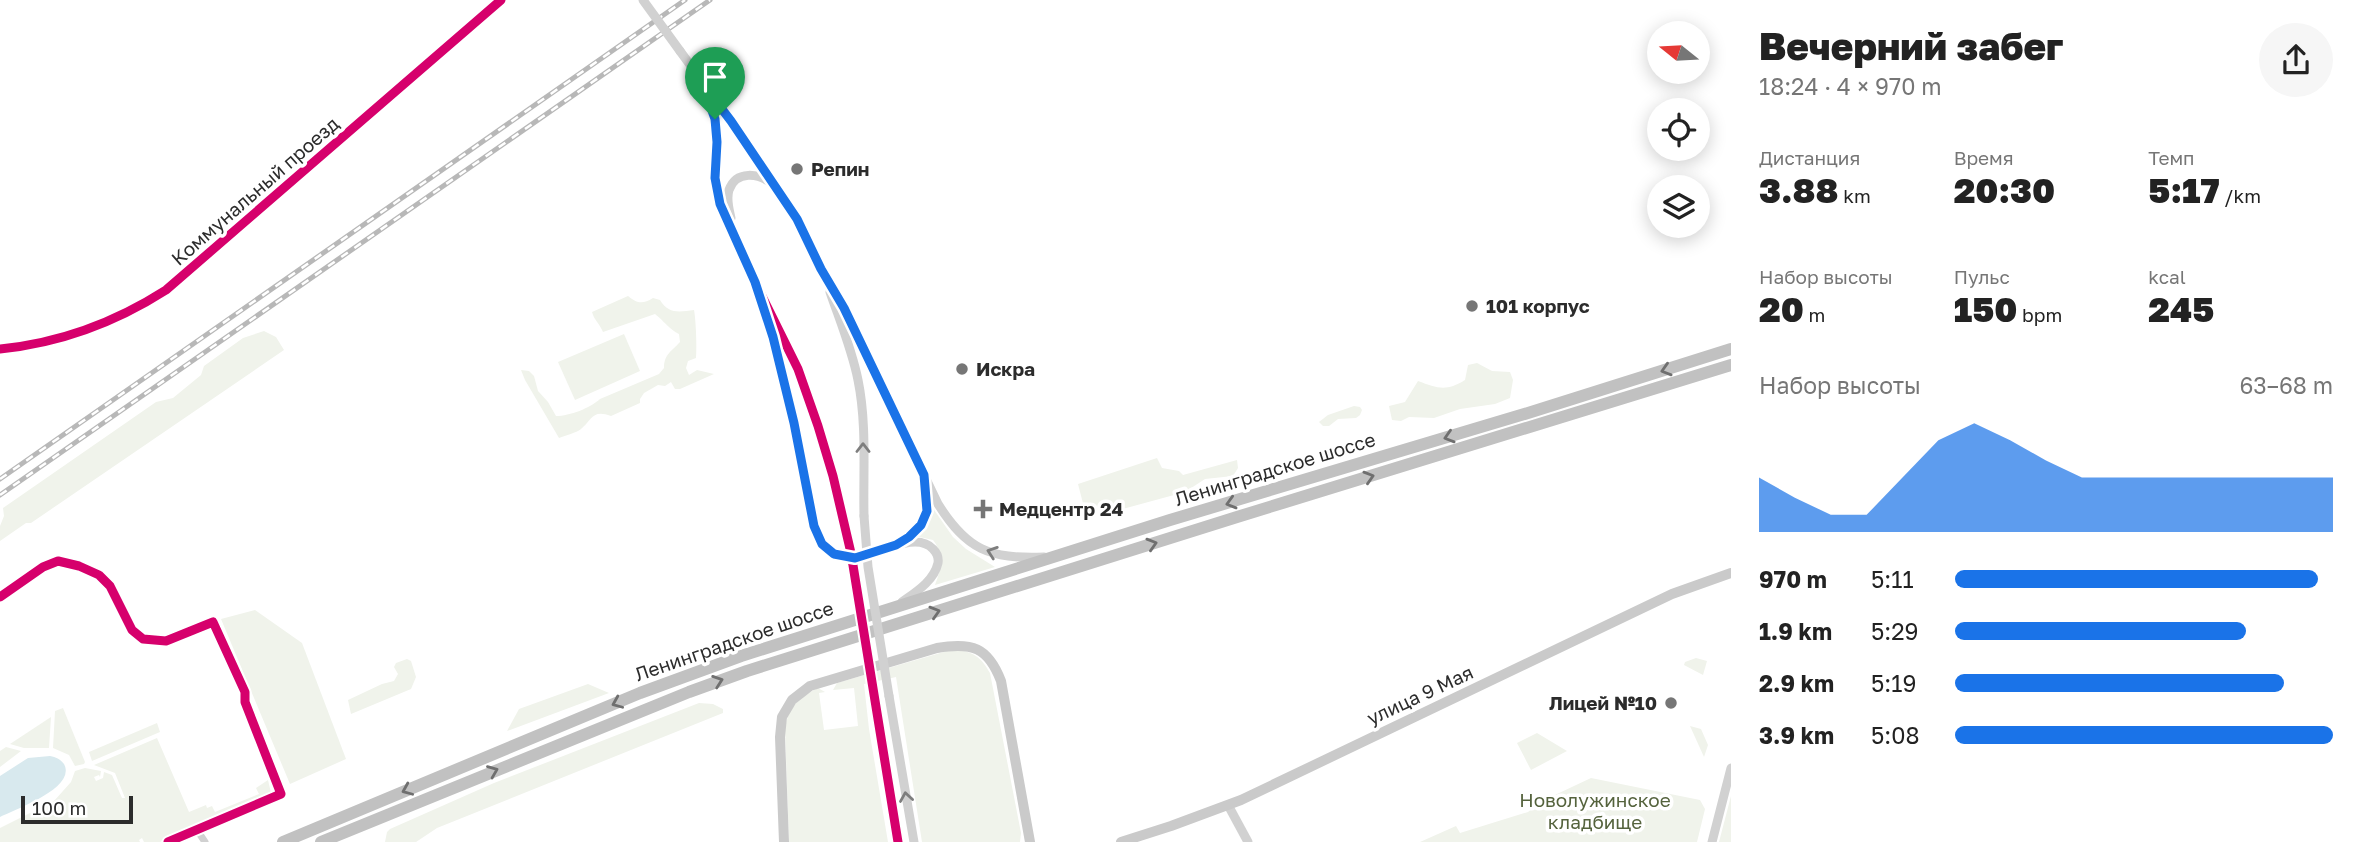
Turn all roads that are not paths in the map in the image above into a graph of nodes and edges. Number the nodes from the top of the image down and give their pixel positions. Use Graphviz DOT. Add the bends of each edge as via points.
graph roads {
  1 [pos="501,0"];
  2 [pos="643,0"];
  3 [pos="702,83"];
  4 [pos="780,192"];
  5 [pos="737,243"];
  6 [pos="821,269"];
  7 [pos="755,282"];
  8 [pos="0,349"];
  9 [pos="1731,349"];
  10 [pos="1731,365"];
  11 [pos="924,475"];
  12 [pos="896,545"];
  13 [pos="1059,556"];
  14 [pos="1731,573"];
  15 [pos="0,597"];
  16 [pos="890,610"];
  17 [pos="1731,768"];
  18 [pos="1227,805"];
  19 [pos="197,830"];
  20 [pos="168,842"];
  21 [pos="205,842"];
  22 [pos="283,842"];
  23 [pos="321,842"];
  24 [pos="784,842"];
  25 [pos="898,842"];
  26 [pos="914,842"];
  27 [pos="1030,842"];
  28 [pos="1121,842"];
  29 [pos="1248,842"];
  30 [pos="1712,842"];
  1 -- 8 [label="street, Коммунальный проезд" via="166,290 97,326"];
  2 -- 3 [label="street, bridge"];
  3 -- 4 [label="street"];
  3 -- 5 [label="street" via="715,119 720,204"];
  4 -- 5 [label="street" via="758,175 743,176 732,184 728,206"];
  4 -- 6 [label="street"];
  5 -- 7 [label="street"];
  6 -- 11 [label="street"];
  26 -- 6 [label="street, one-way, bridge" via="868,567 859,383"];
  7 -- 12 [label="street" via="794,423 816,534 828,550 841,557 864,557"];
  7 -- 25 [label="street, bridge" via="798,369 844,520"];
  9 -- 13 [label="highway, Ленинградское шоссе, one-way"];
  23 -- 10 [label="highway, Ленинградское шоссе, one-way" via="747,671"];
  11 -- 12 [label="street" via="925,519"];
  13 -- 11 [label="street, one-way" via="1005,556 973,545 953,527"];
  12 -- 16 [label="street" via="928,544 938,564 928,581"];
  13 -- 16 [label="highway, Ленинградское шоссе"];
  14 -- 18 [label="main road, улица 9 Мая" via="1672,594"];
  15 -- 19 [label="street" via="58,561 99,575 110,586 132,630 143,639 166,641 213,622 245,692 281,794"];
  16 -- 22 [label="highway, Ленинградское шоссе, one-way" via="665,684"];
  17 -- 30 [label="street"];
  18 -- 28 [label="main road, улица 9 Мая"];
  18 -- 29 [label="street"];
  19 -- 20 [label="street"];
  19 -- 21 [label="street"];
  24 -- 27 [label="main road" via="780,737 782,718 792,700 810,686 955,645 979,650 996,667"];
}
